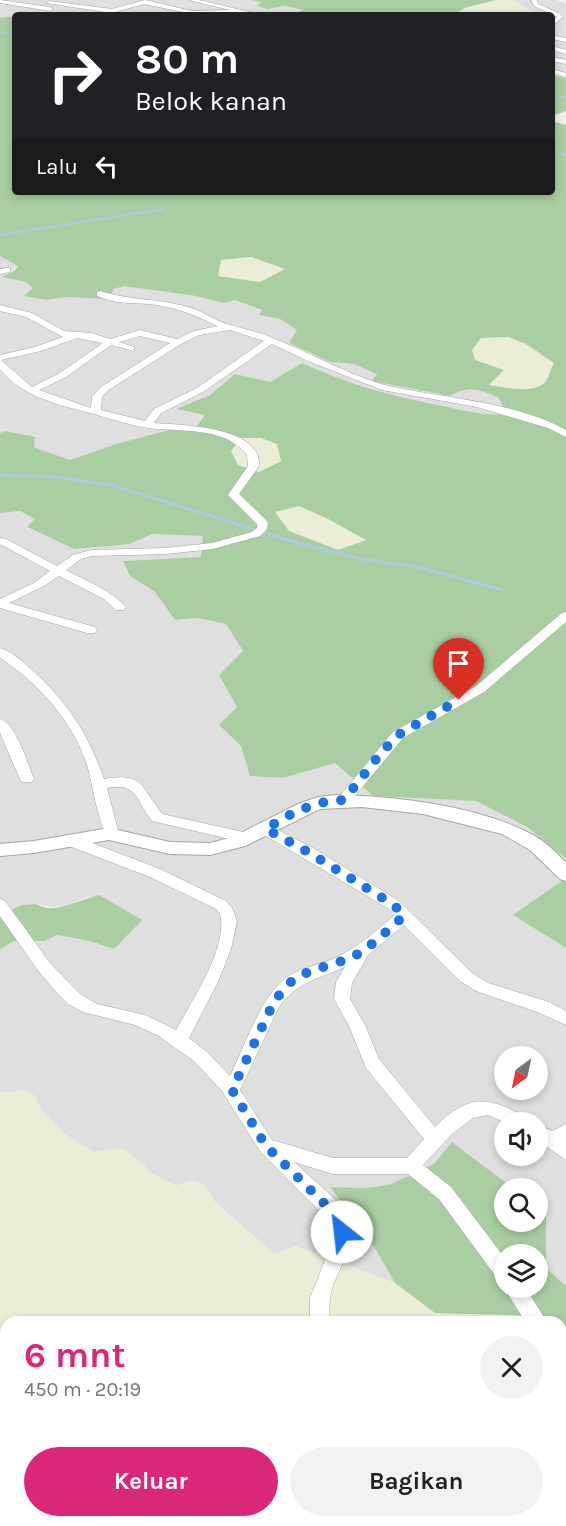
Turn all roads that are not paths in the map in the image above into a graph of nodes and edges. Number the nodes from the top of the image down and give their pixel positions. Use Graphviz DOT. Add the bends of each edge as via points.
graph roads {
  1 [pos="71,0"];
  2 [pos="192,0"];
  3 [pos="534,0"];
  4 [pos="146,1"];
  5 [pos="4,2"];
  6 [pos="97,8"];
  7 [pos="241,10"];
  8 [pos="85,11"];
  9 [pos="187,12"];
  10 [pos="231,12"];
  11 [pos="248,12"];
  12 [pos="551,12"];
  13 [pos="555,14"];
  14 [pos="558,15"];
  15 [pos="566,17"];
  16 [pos="555,24"];
  17 [pos="100,294"];
  18 [pos="0,308"];
  19 [pos="226,327"];
  20 [pos="76,335"];
  21 [pos="271,339"];
  22 [pos="110,342"];
  23 [pos="178,342"];
  24 [pos="131,349"];
  25 [pos="0,358"];
  26 [pos="0,363"];
  27 [pos="5,377"];
  28 [pos="32,390"];
  29 [pos="96,412"];
  30 [pos="148,425"];
  31 [pos="566,434"];
  32 [pos="2,541"];
  33 [pos="55,572"];
  34 [pos="0,604"];
  35 [pos="120,608"];
  36 [pos="566,616"];
  37 [pos="91,630"];
  38 [pos="0,652"];
  39 [pos="0,723"];
  40 [pos="27,779"];
  41 [pos="98,785"];
  42 [pos="344,800"];
  43 [pos="266,829"];
  44 [pos="111,834"];
  45 [pos="248,838"];
  46 [pos="69,840"];
  47 [pos="0,850"];
  48 [pos="566,874"];
  49 [pos="0,906"];
  50 [pos="404,916"];
  51 [pos="363,951"];
  52 [pos="566,1018"];
  53 [pos="179,1041"];
  54 [pos="232,1090"];
  55 [pos="497,1112"];
  56 [pos="552,1134"];
  57 [pos="435,1140"];
  58 [pos="266,1146"];
  59 [pos="566,1152"];
  60 [pos="411,1166"];
  61 [pos="494,1259"];
  62 [pos="521,1298"];
  63 [pos="320,1316"];
  64 [pos="533,1316"];
  1 -- 6 [label="street"];
  2 -- 7 [label="street"];
  3 -- 12 [label="street"];
  4 -- 6 [label="street" via="112,11"];
  4 -- 9 [label="street"];
  5 -- 6 [label="street"];
  6 -- 8 [label="street"];
  7 -- 10 [label="street"];
  7 -- 11 [label="street"];
  13 -- 14 [label="street"];
  14 -- 15 [label="street"];
  14 -- 16 [label="street"];
  17 -- 19 [label="street" via="182,308"];
  18 -- 20 [label="street" via="29,315 62,334"];
  19 -- 21 [label="street"];
  19 -- 23 [label="street"];
  20 -- 22 [label="street"];
  20 -- 25 [label="street"];
  21 -- 30 [label="street" via="200,390 157,411"];
  21 -- 31 [label="street" via="385,388 478,404"];
  22 -- 23 [label="street" via="140,333"];
  22 -- 24 [label="street"];
  22 -- 28 [label="street" via="63,375"];
  23 -- 29 [label="street" via="104,389 97,396"];
  26 -- 27 [label="street"];
  27 -- 28 [label="street"];
  28 -- 29 [label="street"];
  29 -- 30 [label="street"];
  30 -- 33 [label="street" via="215,432 251,453 251,471 233,495 258,517 263,524 259,531 194,549 77,556"];
  32 -- 33 [label="street"];
  33 -- 34 [label="street"];
  33 -- 35 [label="street" via="108,597"];
  34 -- 37 [label="street"];
  36 -- 42 [label="street" via="480,690 398,735"];
  38 -- 41 [label="street" via="34,680 78,730"];
  39 -- 40 [label="street"];
  41 -- 44 [label="street"];
  41 -- 45 [label="street" via="133,783 157,818"];
  42 -- 43 [label="street" via="302,808"];
  42 -- 48 [label="street" via="432,809 503,829 524,837"];
  43 -- 45 [label="street"];
  43 -- 50 [label="street" via="394,905"];
  44 -- 45 [label="street" via="196,850"];
  44 -- 46 [label="street"];
  46 -- 47 [label="street"];
  46 -- 53 [label="street" via="155,873 221,904 226,911 229,923 221,956"];
  49 -- 53 [label="street" via="52,976 75,1000 161,1029"];
  50 -- 51 [label="street"];
  50 -- 52 [label="street" via="474,982"];
  51 -- 54 [label="street" via="309,972 281,992"];
  51 -- 57 [label="street" via="344,982 344,1005 380,1075"];
  53 -- 54 [label="street" via="216,1069"];
  54 -- 58 [label="street"];
  55 -- 57 [label="street" via="488,1108 462,1114"];
  56 -- 59 [label="street"];
  57 -- 60 [label="street"];
  58 -- 60 [label="street" via="333,1166"];
  58 -- 63 [label="street" via="340,1220 339,1247 320,1297"];
  60 -- 61 [label="street" via="445,1193"];
  62 -- 64 [label="street"];
}
